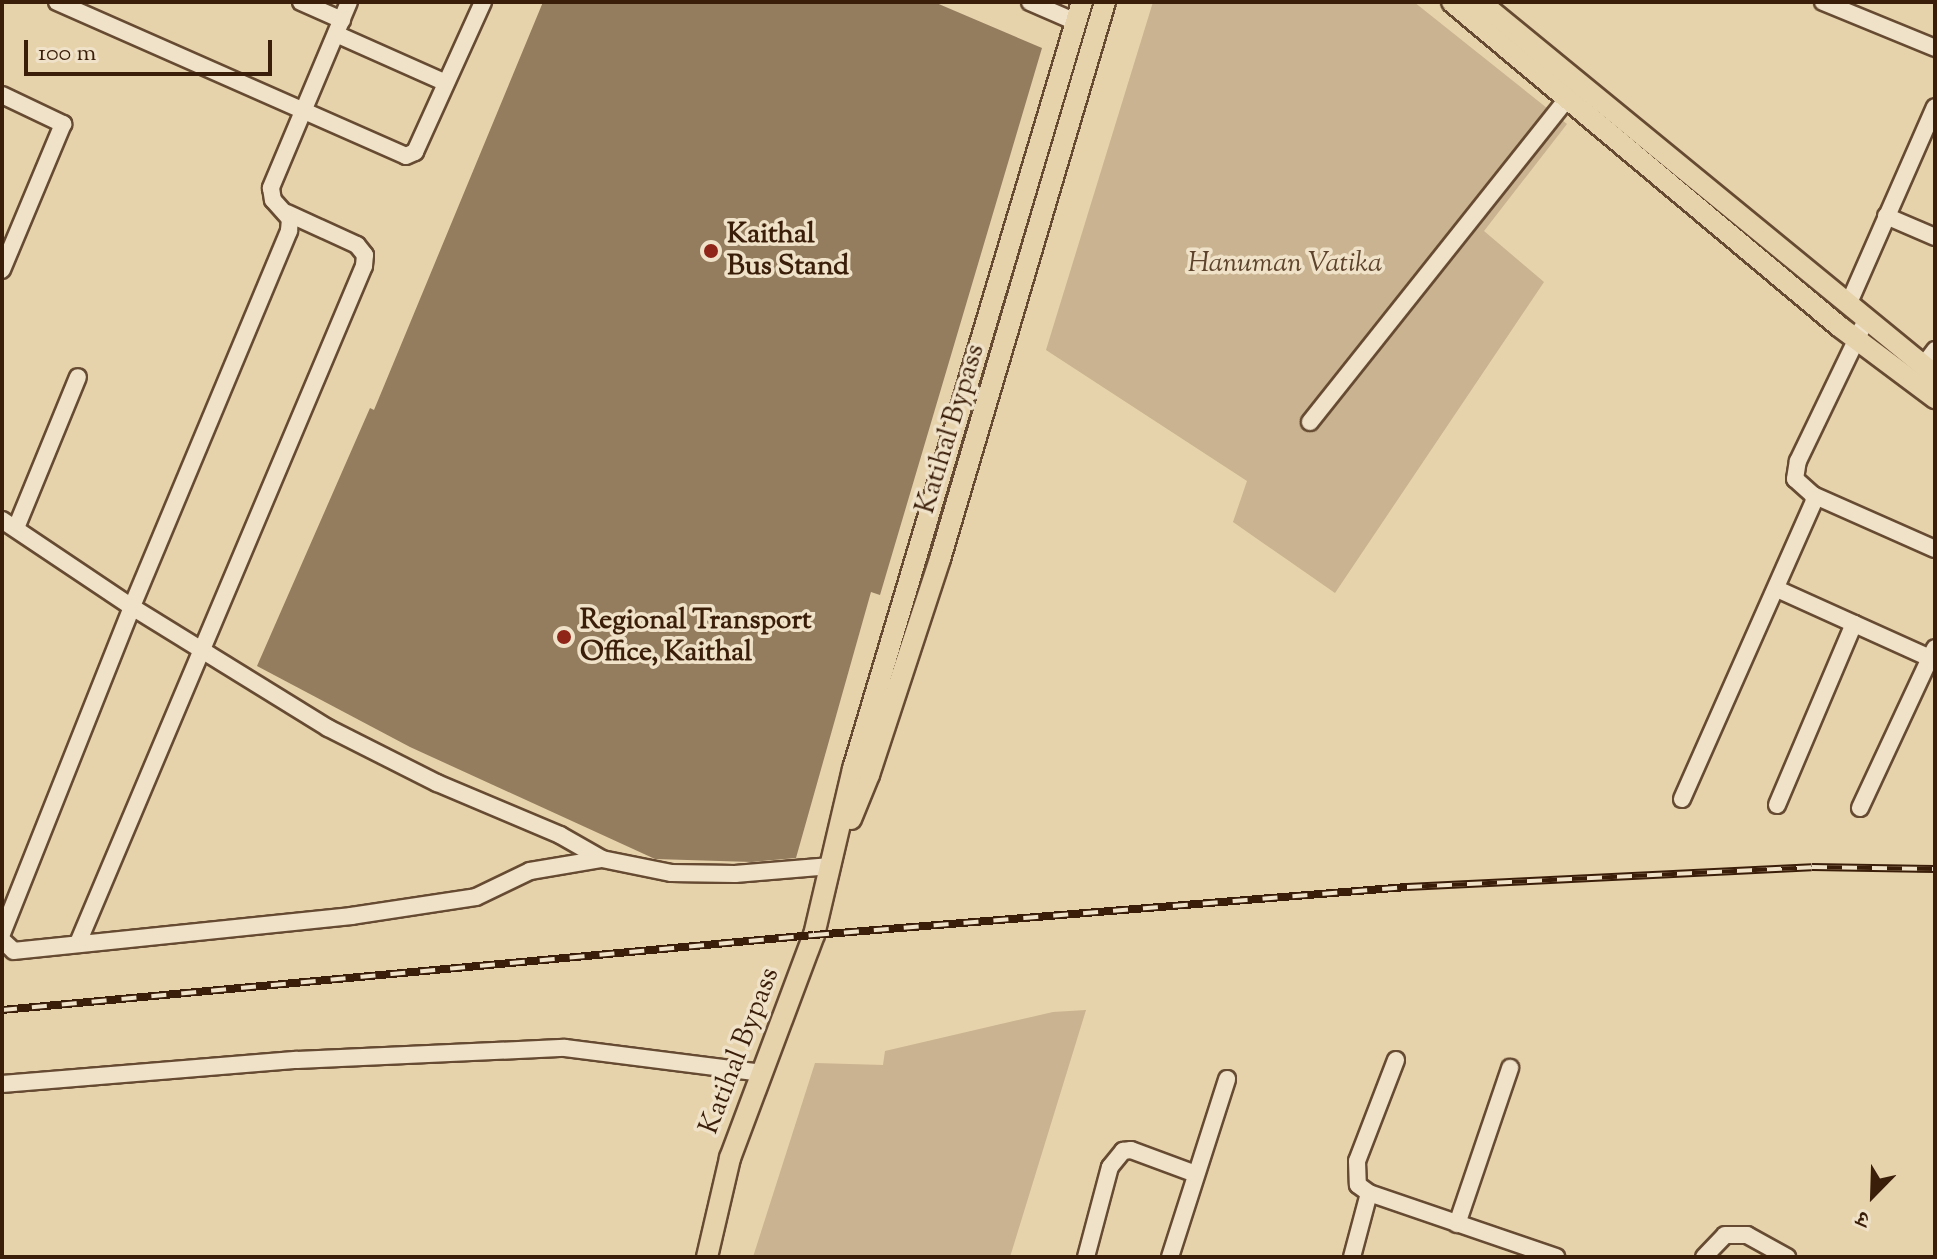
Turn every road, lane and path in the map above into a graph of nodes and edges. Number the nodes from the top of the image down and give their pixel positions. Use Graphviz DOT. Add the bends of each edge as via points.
graph roads {
  1 [pos="57,2"];
  2 [pos="301,2"];
  3 [pos="349,2"];
  4 [pos="483,2"];
  5 [pos="1030,2"];
  6 [pos="1082,2"];
  7 [pos="1105,2"];
  8 [pos="1452,2"];
  9 [pos="1480,2"];
  10 [pos="1823,2"];
  11 [pos="1076,22"];
  12 [pos="339,27"];
  13 [pos="1935,48"];
  14 [pos="446,83"];
  15 [pos="2,95"];
  16 [pos="1567,99"];
  17 [pos="1935,107"];
  18 [pos="304,111"];
  19 [pos="287,213"];
  20 [pos="1886,216"];
  21 [pos="1935,237"];
  22 [pos="2,270"];
  23 [pos="1848,305"];
  24 [pos="1865,320"];
  25 [pos="1857,339"];
  26 [pos="1931,364"];
  27 [pos="78,377"];
  28 [pos="1935,398"];
  29 [pos="1310,422"];
  30 [pos="1813,495"];
  31 [pos="9,524"];
  32 [pos="1935,549"];
  33 [pos="1777,589"];
  34 [pos="132,607"];
  35 [pos="1854,624"];
  36 [pos="200,651"];
  37 [pos="1933,653"];
  38 [pos="1682,799"];
  39 [pos="1777,805"];
  40 [pos="1860,808"];
  41 [pos="602,859"];
  42 [pos="831,866"];
  43 [pos="4,943"];
  44 [pos="78,943"];
  45 [pos="1396,1060"];
  46 [pos="1510,1068"];
  47 [pos="762,1073"];
  48 [pos="1227,1079"];
  49 [pos="3,1086"];
  50 [pos="1196,1174"];
  51 [pos="1369,1193"];
  52 [pos="1457,1224"];
  53 [pos="1534,1253"];
  54 [pos="707,1257"];
  55 [pos="1086,1257"];
  56 [pos="1170,1257"];
  57 [pos="1352,1257"];
  58 [pos="1556,1257"];
  59 [pos="1704,1257"];
  60 [pos="1787,1257"];
  1 -- 18 [label="street"];
  2 -- 12 [label="street"];
  3 -- 12 [label="street"];
  4 -- 14 [label="street"];
  5 -- 11 [label="street"];
  6 -- 11 [label="main road, Katihal Bypass"];
  7 -- 42 [label="main road, Katihal Bypass" via="940,559 869,775"];
  8 -- 16 [label="main road"];
  9 -- 23 [label="main road"];
  10 -- 13 [label="street"];
  11 -- 42 [label="main road, Katihal Bypass" via="853,769"];
  12 -- 14 [label="street"];
  12 -- 18 [label="street"];
  14 -- 18 [label="street" via="410,156"];
  15 -- 22 [label="street" via="63,124"];
  16 -- 25 [label="main road"];
  16 -- 29 [label="street"];
  17 -- 20 [label="street"];
  18 -- 19 [label="street" via="270,193"];
  19 -- 34 [label="street" via="289,231"];
  19 -- 36 [label="street" via="352,241 366,260"];
  20 -- 21 [label="street"];
  20 -- 23 [label="street"];
  23 -- 24 [label="main road"];
  24 -- 25 [label="street"];
  24 -- 26 [label="main road"];
  25 -- 28 [label="main road"];
  25 -- 30 [label="street" via="1798,461 1795,479"];
  27 -- 31 [label="street"];
  30 -- 32 [label="street"];
  30 -- 33 [label="street"];
  31 -- 34 [label="street"];
  33 -- 35 [label="street"];
  33 -- 38 [label="street"];
  34 -- 36 [label="street"];
  34 -- 43 [label="street"];
  35 -- 37 [label="street"];
  35 -- 39 [label="street"];
  36 -- 41 [label="street" via="341,735"];
  36 -- 44 [label="street"];
  37 -- 40 [label="street"];
  41 -- 42 [label="street" via="671,873"];
  41 -- 44 [label="street" via="530,871 499,889 451,902"];
  42 -- 47 [label="main road, Katihal Bypass" via="814,935"];
  43 -- 44 [label="street"];
  45 -- 51 [label="street" via="1357,1161 1358,1185"];
  46 -- 52 [label="street"];
  47 -- 49 [label="street" via="565,1048 297,1060"];
  47 -- 54 [label="main road, Katihal Bypass" via="730,1158"];
  48 -- 50 [label="street"];
  50 -- 55 [label="street" via="1123,1151 1110,1167"];
  50 -- 56 [label="street"];
  51 -- 52 [label="street"];
  51 -- 57 [label="street"];
  52 -- 53 [label="street"];
  53 -- 58 [label="street"];
  59 -- 60 [label="street" via="1725,1235 1747,1235"];
}
